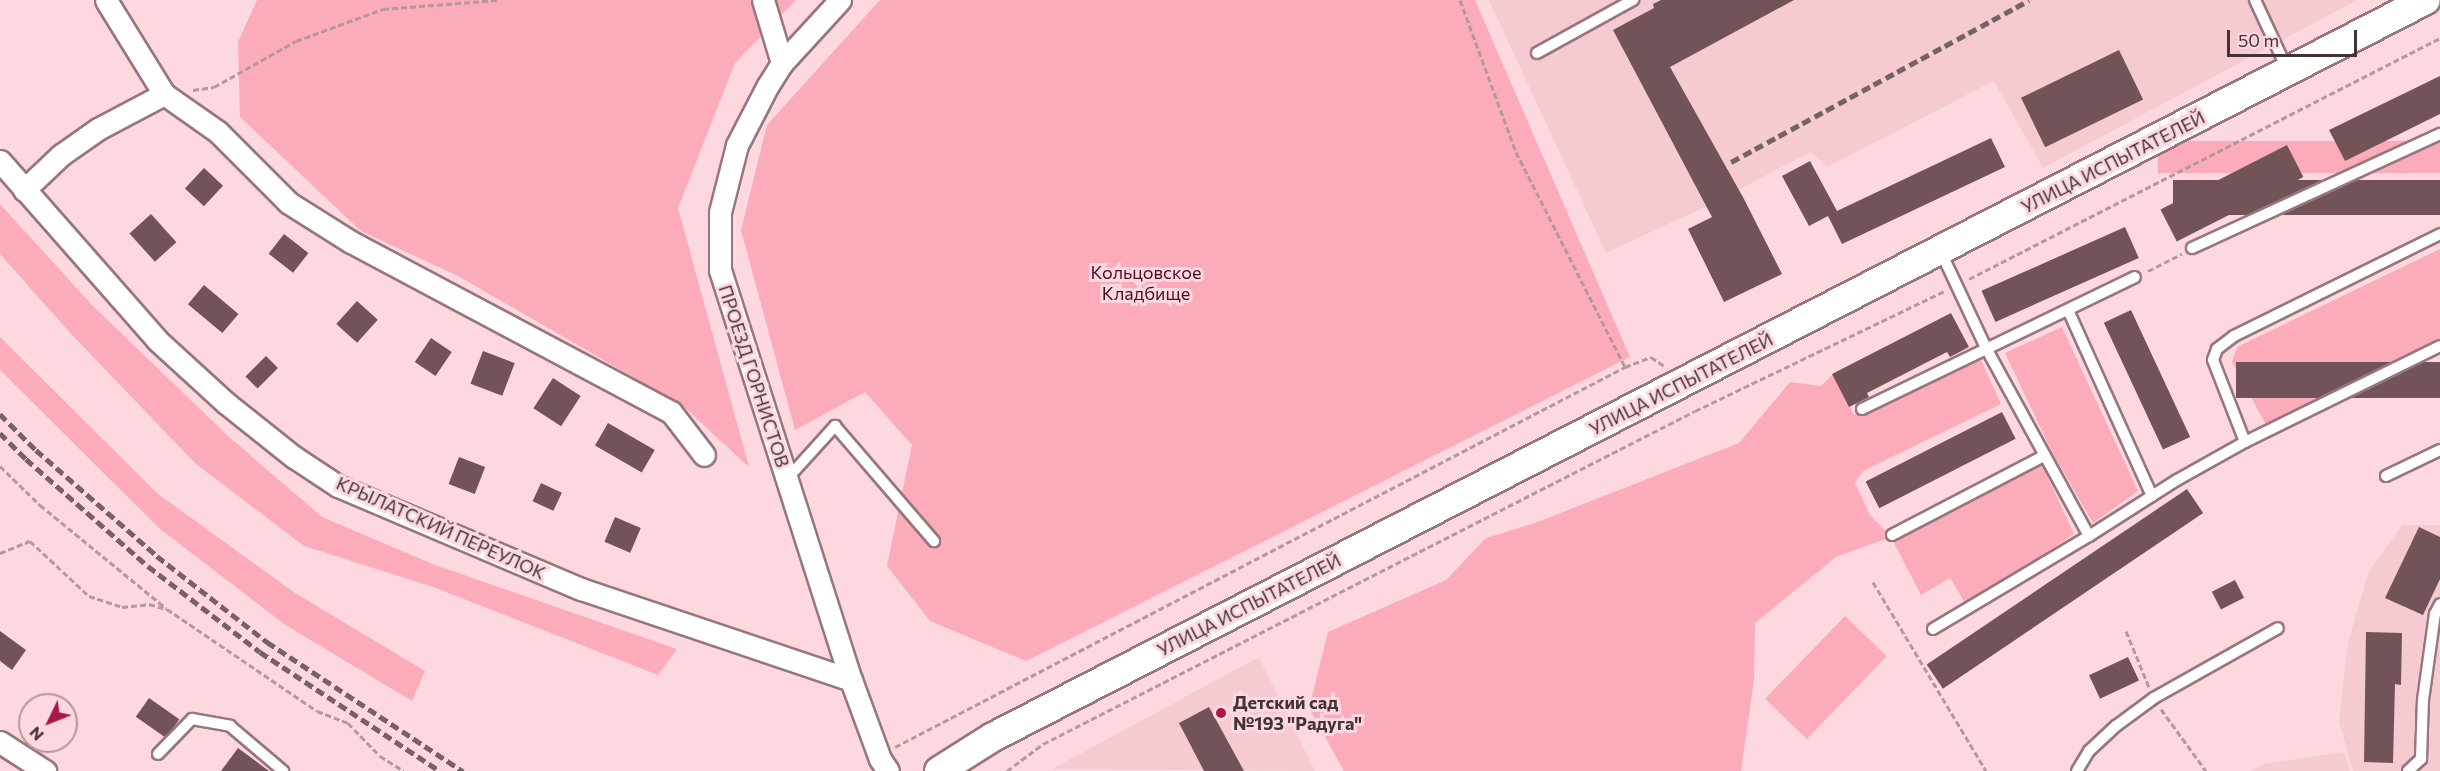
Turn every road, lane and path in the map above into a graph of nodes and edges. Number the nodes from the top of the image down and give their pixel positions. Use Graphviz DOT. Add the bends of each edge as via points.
graph roads {
  1 [pos="106,0"];
  2 [pos="497,0"];
  3 [pos="763,0"];
  4 [pos="840,0"];
  5 [pos="1460,0"];
  6 [pos="1633,0"];
  7 [pos="2255,0"];
  8 [pos="2426,0"];
  9 [pos="2440,38"];
  10 [pos="1537,53"];
  11 [pos="782,63"];
  12 [pos="2288,72"];
  13 [pos="164,94"];
  14 [pos="2440,134"];
  15 [pos="0,160"];
  16 [pos="24,190"];
  17 [pos="2440,234"];
  18 [pos="2192,248"];
  19 [pos="1940,249"];
  20 [pos="2135,277"];
  21 [pos="1954,286"];
  22 [pos="2068,310"];
  23 [pos="2440,346"];
  24 [pos="1987,350"];
  25 [pos="1625,367"];
  26 [pos="1680,385"];
  27 [pos="1862,409"];
  28 [pos="1695,411"];
  29 [pos="2245,442"];
  30 [pos="2440,450"];
  31 [pos="704,455"];
  32 [pos="2044,456"];
  33 [pos="0,466"];
  34 [pos="2386,476"];
  35 [pos="787,479"];
  36 [pos="2152,496"];
  37 [pos="1892,535"];
  38 [pos="2089,537"];
  39 [pos="934,542"];
  40 [pos="0,553"];
  41 [pos="1873,582"];
  42 [pos="2440,604"];
  43 [pos="168,609"];
  44 [pos="2278,628"];
  45 [pos="1934,629"];
  46 [pos="851,680"];
  47 [pos="0,742"];
  48 [pos="158,753"];
  49 [pos="884,765"];
  50 [pos="45,771"];
  51 [pos="283,771"];
  52 [pos="404,771"];
  53 [pos="939,771"];
  54 [pos="1007,771"];
  55 [pos="1986,771"];
  56 [pos="2077,771"];
  57 [pos="2408,771"];
  1 -- 13 [label="street"];
  2 -- 13 [label="path" via="383,9 296,41 214,87"];
  3 -- 11 [label="street"];
  4 -- 11 [label="street, ПРОЕЗД ГОРНИСТОВ"];
  5 -- 25 [label="path" via="1516,152"];
  6 -- 10 [label="lane"];
  7 -- 12 [label="lane"];
  8 -- 12 [label="main road, УЛИЦА ИСПЫТАТЕЛЕЙ"];
  9 -- 21 [label="path"];
  11 -- 35 [label="street, ПРОЕЗД ГОРНИСТОВ" via="737,145 720,212 720,270"];
  12 -- 19 [label="main road, УЛИЦА ИСПЫТАТЕЛЕЙ"];
  13 -- 16 [label="street" via="98,129 61,155"];
  13 -- 31 [label="street" via="218,132 289,203 351,242 671,412"];
  14 -- 18 [label="lane"];
  15 -- 16 [label="street, КРЫЛАТСКИЙ ПЕРЕУЛОК"];
  16 -- 46 [label="street, КРЫЛАТСКИЙ ПЕРЕУЛОК" via="157,340 226,403 338,486 581,589"];
  17 -- 29 [label="lane" via="2234,336 2217,350 2213,360"];
  18 -- 20 [label="path"];
  19 -- 21 [label="lane"];
  19 -- 26 [label="main road, УЛИЦА ИСПЫТАТЕЛЕЙ"];
  20 -- 22 [label="lane"];
  21 -- 24 [label="lane"];
  21 -- 28 [label="path"];
  22 -- 24 [label="lane"];
  22 -- 36 [label="lane"];
  23 -- 29 [label="lane"];
  24 -- 27 [label="lane"];
  24 -- 32 [label="lane"];
  25 -- 26 [label="path" via="1651,357 1672,371"];
  25 -- 49 [label="path" via="903,743"];
  26 -- 28 [label="path"];
  26 -- 53 [label="main road, УЛИЦА ИСПЫТАТЕЛЕЙ" via="993,737"];
  28 -- 54 [label="path" via="1043,744"];
  29 -- 36 [label="lane"];
  30 -- 34 [label="lane"];
  32 -- 37 [label="lane"];
  32 -- 38 [label="lane"];
  33 -- 43 [label="path" via="40,505"];
  35 -- 39 [label="lane" via="835,426"];
  35 -- 46 [label="street, ПРОЕЗД ГОРНИСТОВ"];
  36 -- 38 [label="lane"];
  38 -- 45 [label="lane"];
  40 -- 43 [label="path" via="30,541 89,596 122,607 149,604"];
  41 -- 55 [label="path"];
  42 -- 57 [label="lane" via="2435,614 2423,700 2421,759"];
  43 -- 52 [label="path" via="317,711 348,723 380,756"];
  44 -- 56 [label="lane" via="2154,698 2089,751"];
  46 -- 49 [label="street, ПРОЕЗД ГОРНИСТОВ"];
  47 -- 50 [label="street"];
  48 -- 51 [label="lane" via="192,719 230,726"];
}
